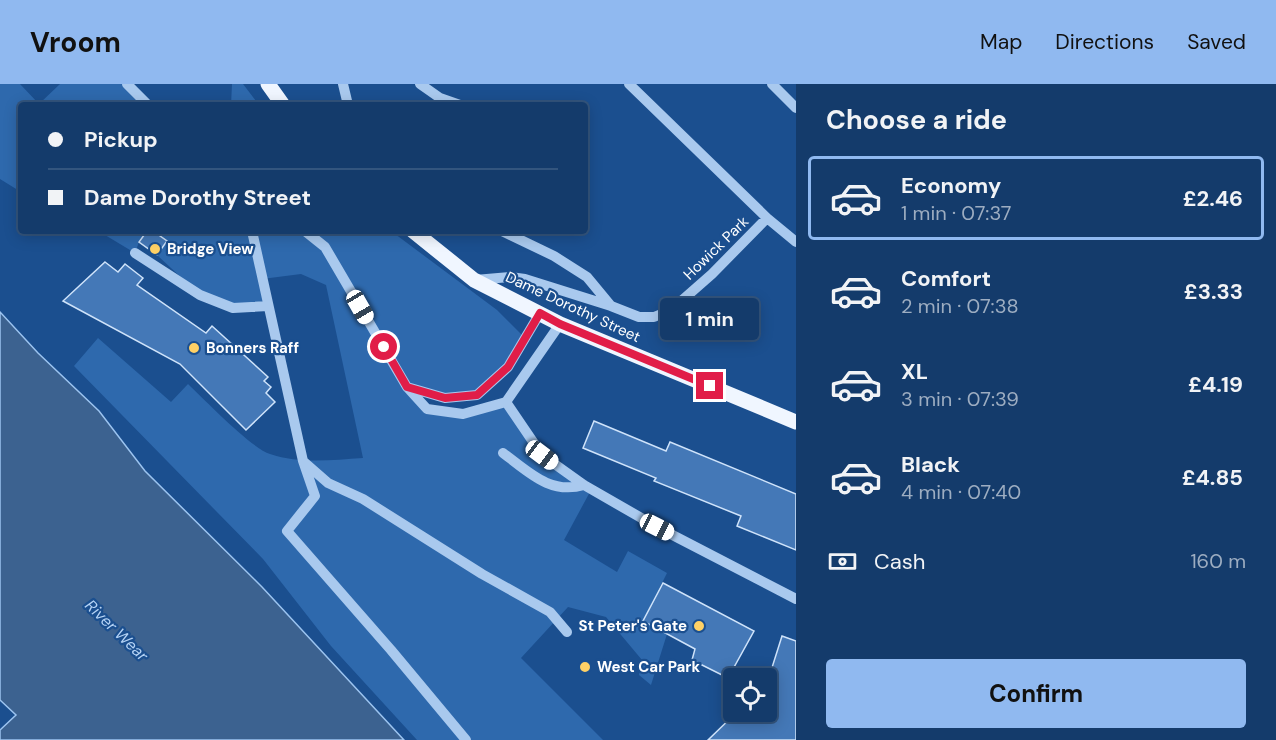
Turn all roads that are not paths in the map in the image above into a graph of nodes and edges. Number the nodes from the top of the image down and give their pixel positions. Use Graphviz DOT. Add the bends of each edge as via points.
graph roads {
  1 [pos="127,84"];
  2 [pos="268,84"];
  3 [pos="343,84"];
  4 [pos="420,84"];
  5 [pos="629,84"];
  6 [pos="772,84"];
  7 [pos="145,102"];
  8 [pos="281,102"];
  9 [pos="347,102"];
  10 [pos="451,102"];
  11 [pos="796,108"];
  12 [pos="767,218"];
  13 [pos="253,234"];
  14 [pos="309,234"];
  15 [pos="417,234"];
  16 [pos="508,234"];
  17 [pos="796,242"];
  18 [pos="135,254"];
  19 [pos="474,280"];
  20 [pos="268,306"];
  21 [pos="611,306"];
  22 [pos="540,313"];
  23 [pos="560,324"];
  24 [pos="407,387"];
  25 [pos="506,402"];
  26 [pos="796,422"];
  27 [pos="503,453"];
  28 [pos="303,461"];
  29 [pos="584,485"];
  30 [pos="796,599"];
  31 [pos="567,632"];
  32 [pos="466,740"];
  1 -- 7 [label="street"];
  2 -- 8 [label="main road"];
  3 -- 9 [label="street"];
  4 -- 10 [label="street"];
  5 -- 12 [label="street, Howick Park"];
  6 -- 11 [label="street"];
  12 -- 17 [label="street, Howick Park"];
  12 -- 21 [label="street, Howick Park" via="671,310 654,317 639,317"];
  13 -- 20 [label="street"];
  14 -- 24 [label="street" via="325,247"];
  15 -- 19 [label="main road, Dame Dorothy Street"];
  16 -- 21 [label="street, Howick Park" via="587,277"];
  18 -- 20 [label="street" via="217,302 234,308"];
  19 -- 21 [label="street" via="525,279"];
  19 -- 22 [label="main road, Dame Dorothy Street"];
  20 -- 28 [label="street"];
  22 -- 23 [label="main road, Dame Dorothy Street"];
  22 -- 24 [label="street" via="508,367 477,395 445,398"];
  23 -- 25 [label="street"];
  23 -- 26 [label="main road, Dame Dorothy Street"];
  24 -- 25 [label="street" via="428,409 463,414"];
  25 -- 29 [label="street" via="542,455"];
  27 -- 29 [label="street" via="547,485 570,489"];
  28 -- 31 [label="street" via="328,483 363,499 550,612"];
  28 -- 32 [label="street" via="315,496 286,531"];
  29 -- 30 [label="street"];
}
